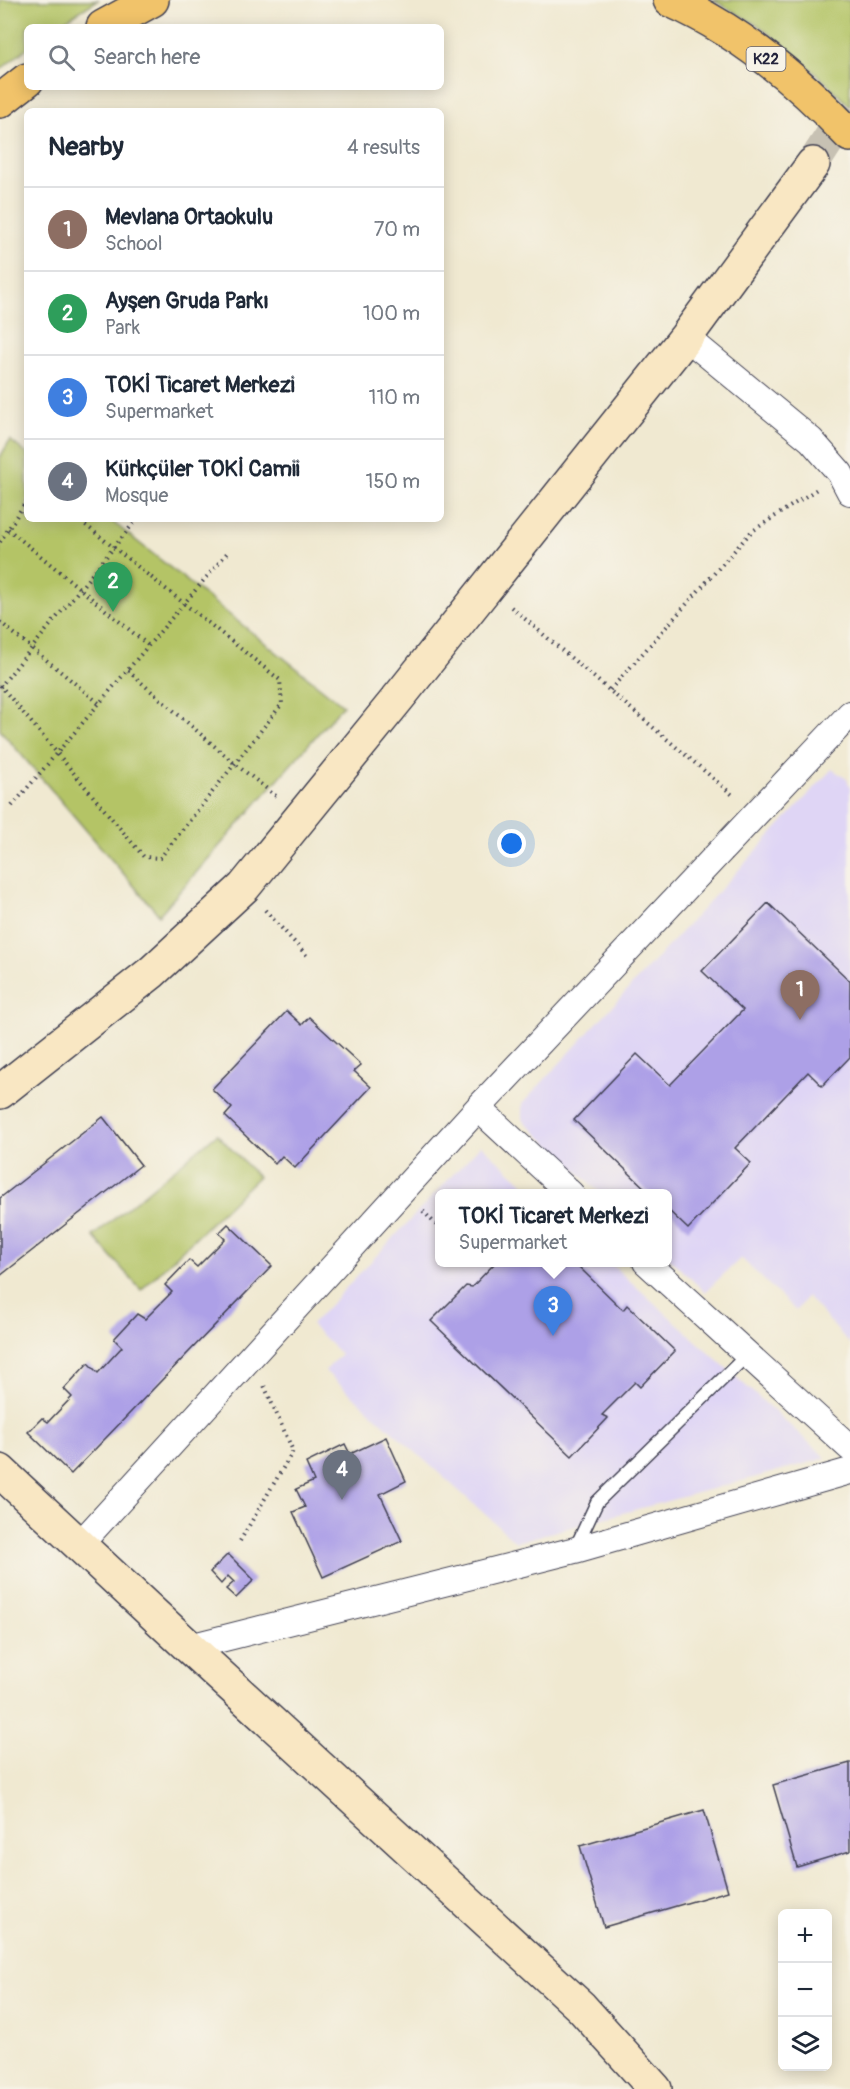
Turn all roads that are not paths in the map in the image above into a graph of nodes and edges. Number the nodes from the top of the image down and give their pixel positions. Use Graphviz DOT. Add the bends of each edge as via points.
graph roads {
  1 [pos="152,0"];
  2 [pos="670,0"];
  3 [pos="108,24"];
  4 [pos="24,82"];
  5 [pos="0,101"];
  6 [pos="850,135"];
  7 [pos="813,164"];
  8 [pos="686,337"];
  9 [pos="845,483"];
  10 [pos="850,714"];
  11 [pos="0,1092"];
  12 [pos="478,1108"];
  13 [pos="566,1189"];
  14 [pos="650,1267"];
  15 [pos="747,1354"];
  16 [pos="850,1448"];
  17 [pos="0,1471"];
  18 [pos="850,1472"];
  19 [pos="80,1544"];
  20 [pos="575,1550"];
  21 [pos="189,1647"];
  22 [pos="655,2089"];
  1 -- 3 [label="highway"];
  2 -- 6 [label="highway, K22" via="729,33 778,68"];
  4 -- 5 [label="highway"];
  7 -- 8 [label="street"];
  8 -- 9 [label="street" via="811,440"];
  8 -- 11 [label="street" via="244,887 152,972"];
  10 -- 12 [label="street"];
  12 -- 13 [label="street"];
  12 -- 19 [label="street"];
  14 -- 15 [label="street"];
  15 -- 16 [label="street"];
  15 -- 20 [label="lane" via="597,1502"];
  17 -- 19 [label="street"];
  18 -- 20 [label="street"];
  19 -- 21 [label="street"];
  20 -- 21 [label="street"];
  21 -- 22 [label="street" via="581,2007"];
}
